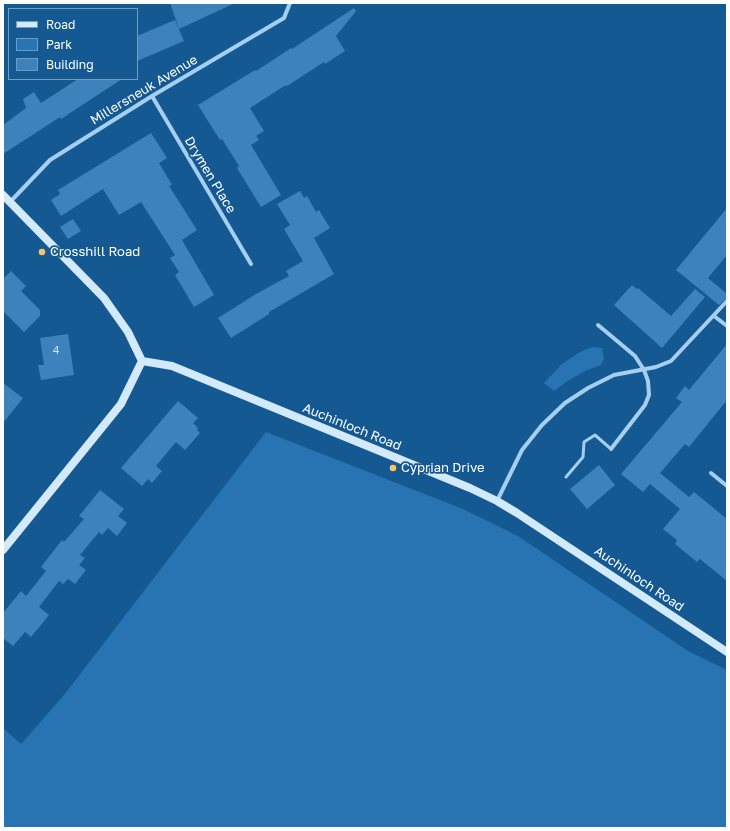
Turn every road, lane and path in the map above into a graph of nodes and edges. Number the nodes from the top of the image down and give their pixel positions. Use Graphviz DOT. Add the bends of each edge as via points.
graph roads {
  1 [pos="290,3"];
  2 [pos="152,96"];
  3 [pos="3,195"];
  4 [pos="10,202"];
  5 [pos="251,264"];
  6 [pos="727,301"];
  7 [pos="714,316"];
  8 [pos="598,325"];
  9 [pos="727,326"];
  10 [pos="142,361"];
  11 [pos="644,370"];
  12 [pos="611,449"];
  13 [pos="711,473"];
  14 [pos="566,477"];
  15 [pos="727,486"];
  16 [pos="497,501"];
  17 [pos="3,550"];
  18 [pos="727,652"];
  1 -- 2 [label="street, Millersneuk Avenue" via="284,18"];
  2 -- 4 [label="street, Millersneuk Avenue" via="50,160"];
  2 -- 5 [label="street, Drymen Place"];
  3 -- 4 [label="main road"];
  4 -- 10 [label="main road" via="104,298 128,332"];
  6 -- 7 [label="street"];
  7 -- 9 [label="street"];
  7 -- 11 [label="street" via="671,361"];
  8 -- 11 [label="street" via="635,356"];
  10 -- 16 [label="main road, Auchinloch Road" via="172,366"];
  10 -- 17 [label="main road" via="121,404"];
  11 -- 12 [label="street" via="649,395 645,405"];
  11 -- 16 [label="street" via="614,375 588,388 565,404 542,425 522,450"];
  12 -- 14 [label="lane" via="594,435 584,442 583,457"];
  13 -- 15 [label="street"];
  16 -- 18 [label="main road, Auchinloch Road"];
}
